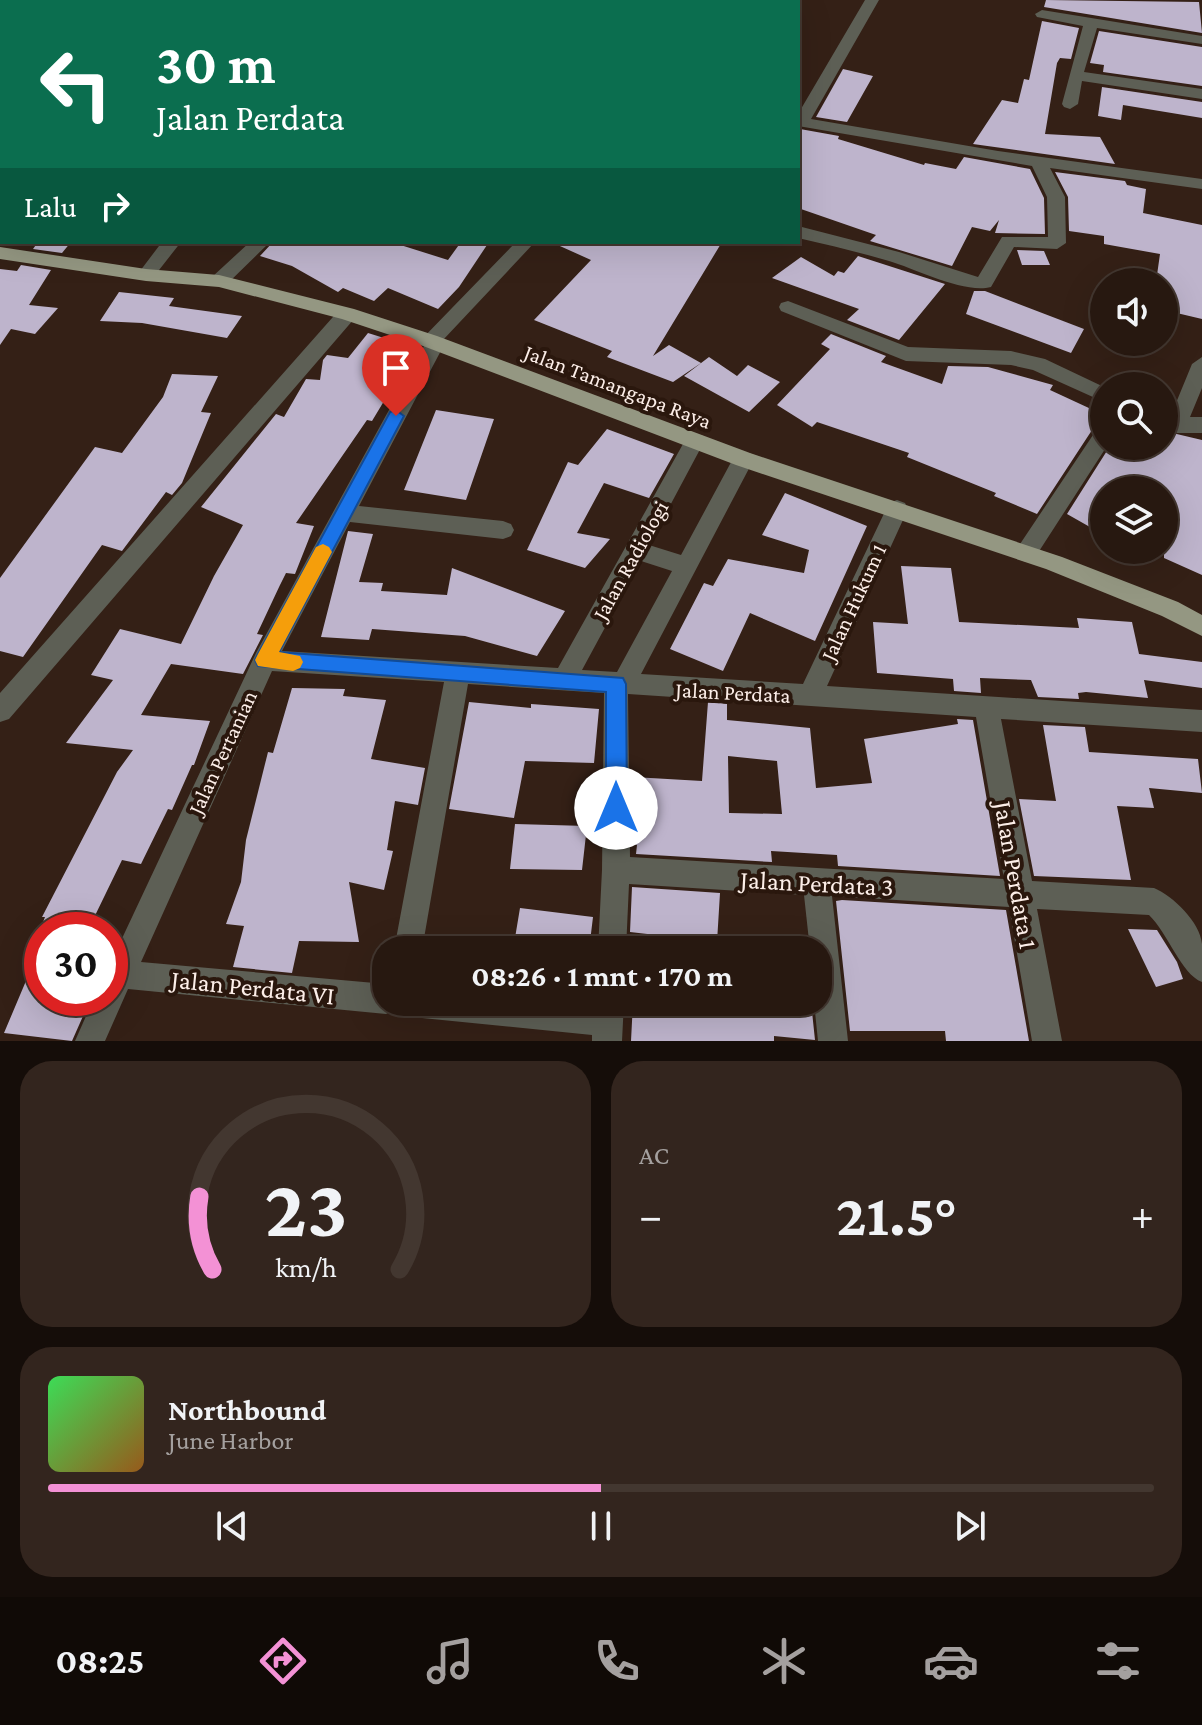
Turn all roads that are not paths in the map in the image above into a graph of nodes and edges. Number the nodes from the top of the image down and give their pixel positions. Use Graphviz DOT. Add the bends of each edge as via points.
graph roads {
  1 [pos="872,0"];
  2 [pos="1042,14"];
  3 [pos="1091,23"];
  4 [pos="1202,40"];
  5 [pos="1075,75"];
  6 [pos="1202,94"];
  7 [pos="1070,104"];
  8 [pos="800,121"];
  9 [pos="1038,160"];
  10 [pos="1202,184"];
  11 [pos="800,233"];
  12 [pos="170,244"];
  13 [pos="259,244"];
  14 [pos="524,244"];
  15 [pos="0,253"];
  16 [pos="146,275"];
  17 [pos="219,281"];
  18 [pos="788,307"];
  19 [pos="347,314"];
  20 [pos="433,342"];
  21 [pos="1202,364"];
  22 [pos="1090,388"];
  23 [pos="1178,409"];
  24 [pos="1178,423"];
  25 [pos="1202,425"];
  26 [pos="695,440"];
  27 [pos="1090,455"];
  28 [pos="743,459"];
  29 [pos="897,509"];
  30 [pos="344,513"];
  31 [pos="503,530"];
  32 [pos="635,550"];
  33 [pos="1026,553"];
  34 [pos="686,566"];
  35 [pos="1202,626"];
  36 [pos="265,660"];
  37 [pos="457,675"];
  38 [pos="565,679"];
  39 [pos="620,685"];
  40 [pos="810,696"];
  41 [pos="987,708"];
  42 [pos="0,711"];
  43 [pos="1202,721"];
  44 [pos="616,870"];
  45 [pos="817,883"];
  46 [pos="1019,895"];
  47 [pos="410,936"];
  48 [pos="613,936"];
  49 [pos="128,957"];
  50 [pos="1202,968"];
  51 [pos="128,990"];
  52 [pos="372,998"];
  53 [pos="101,1016"];
  54 [pos="549,1016"];
  55 [pos="608,1022"];
  56 [pos="90,1041"];
  57 [pos="833,1041"];
  58 [pos="1047,1041"];
  1 -- 8 [label="street"];
  2 -- 3 [label="street"];
  3 -- 4 [label="street"];
  3 -- 5 [label="street"];
  5 -- 6 [label="street"];
  5 -- 7 [label="street"];
  8 -- 9 [label="street"];
  9 -- 10 [label="street"];
  9 -- 11 [label="street" via="1056,197 1057,243 1008,241 984,283"];
  12 -- 16 [label="street"];
  13 -- 17 [label="street"];
  14 -- 20 [label="street, Jalan Pertanian"];
  15 -- 16 [label="main road, Jalan Tamangapa Raya"];
  16 -- 17 [label="main road, Jalan Tamangapa Raya"];
  17 -- 19 [label="main road, Jalan Tamangapa Raya"];
  18 -- 22 [label="street" via="906,354 1011,358 1038,364"];
  19 -- 20 [label="main road, Jalan Tamangapa Raya"];
  19 -- 42 [label="street"];
  20 -- 26 [label="main road, Jalan Tamangapa Raya"];
  20 -- 30 [label="street, Jalan Pertanian"];
  21 -- 23 [label="street"];
  24 -- 25 [label="street"];
  26 -- 28 [label="main road, Jalan Tamangapa Raya"];
  26 -- 32 [label="street, Jalan Radiologi"];
  27 -- 33 [label="street"];
  28 -- 29 [label="main road, Jalan Tamangapa Raya"];
  28 -- 34 [label="street"];
  29 -- 33 [label="main road, Jalan Tamangapa Raya"];
  29 -- 40 [label="street, Jalan Hukum 1"];
  30 -- 31 [label="street"];
  30 -- 36 [label="street, Jalan Pertanian"];
  32 -- 34 [label="street"];
  32 -- 38 [label="street, Jalan Radiologi"];
  33 -- 35 [label="main road, Jalan Tamangapa Raya"];
  34 -- 39 [label="street"];
  36 -- 37 [label="street, Jalan Perdata"];
  36 -- 49 [label="street, Jalan Pertanian"];
  37 -- 38 [label="street, Jalan Perdata"];
  37 -- 47 [label="street"];
  38 -- 39 [label="street, Jalan Perdata"];
  39 -- 40 [label="street, Jalan Perdata"];
  39 -- 44 [label="street"];
  40 -- 41 [label="street, Jalan Perdata"];
  41 -- 43 [label="street, Jalan Perdata"];
  41 -- 46 [label="street, Jalan Perdata 1"];
  44 -- 45 [label="street, Jalan Perdata 3"];
  44 -- 48 [label="street"];
  45 -- 46 [label="street, Jalan Perdata 3"];
  45 -- 57 [label="street"];
  46 -- 50 [label="street, Jalan Perdata 3" via="1154,902 1179,929"];
  46 -- 58 [label="street, Jalan Perdata 1"];
  51 -- 52 [label="street, Jalan Perdata VI"];
  53 -- 56 [label="street, Jalan Pertanian"];
  54 -- 55 [label="street"];
}
